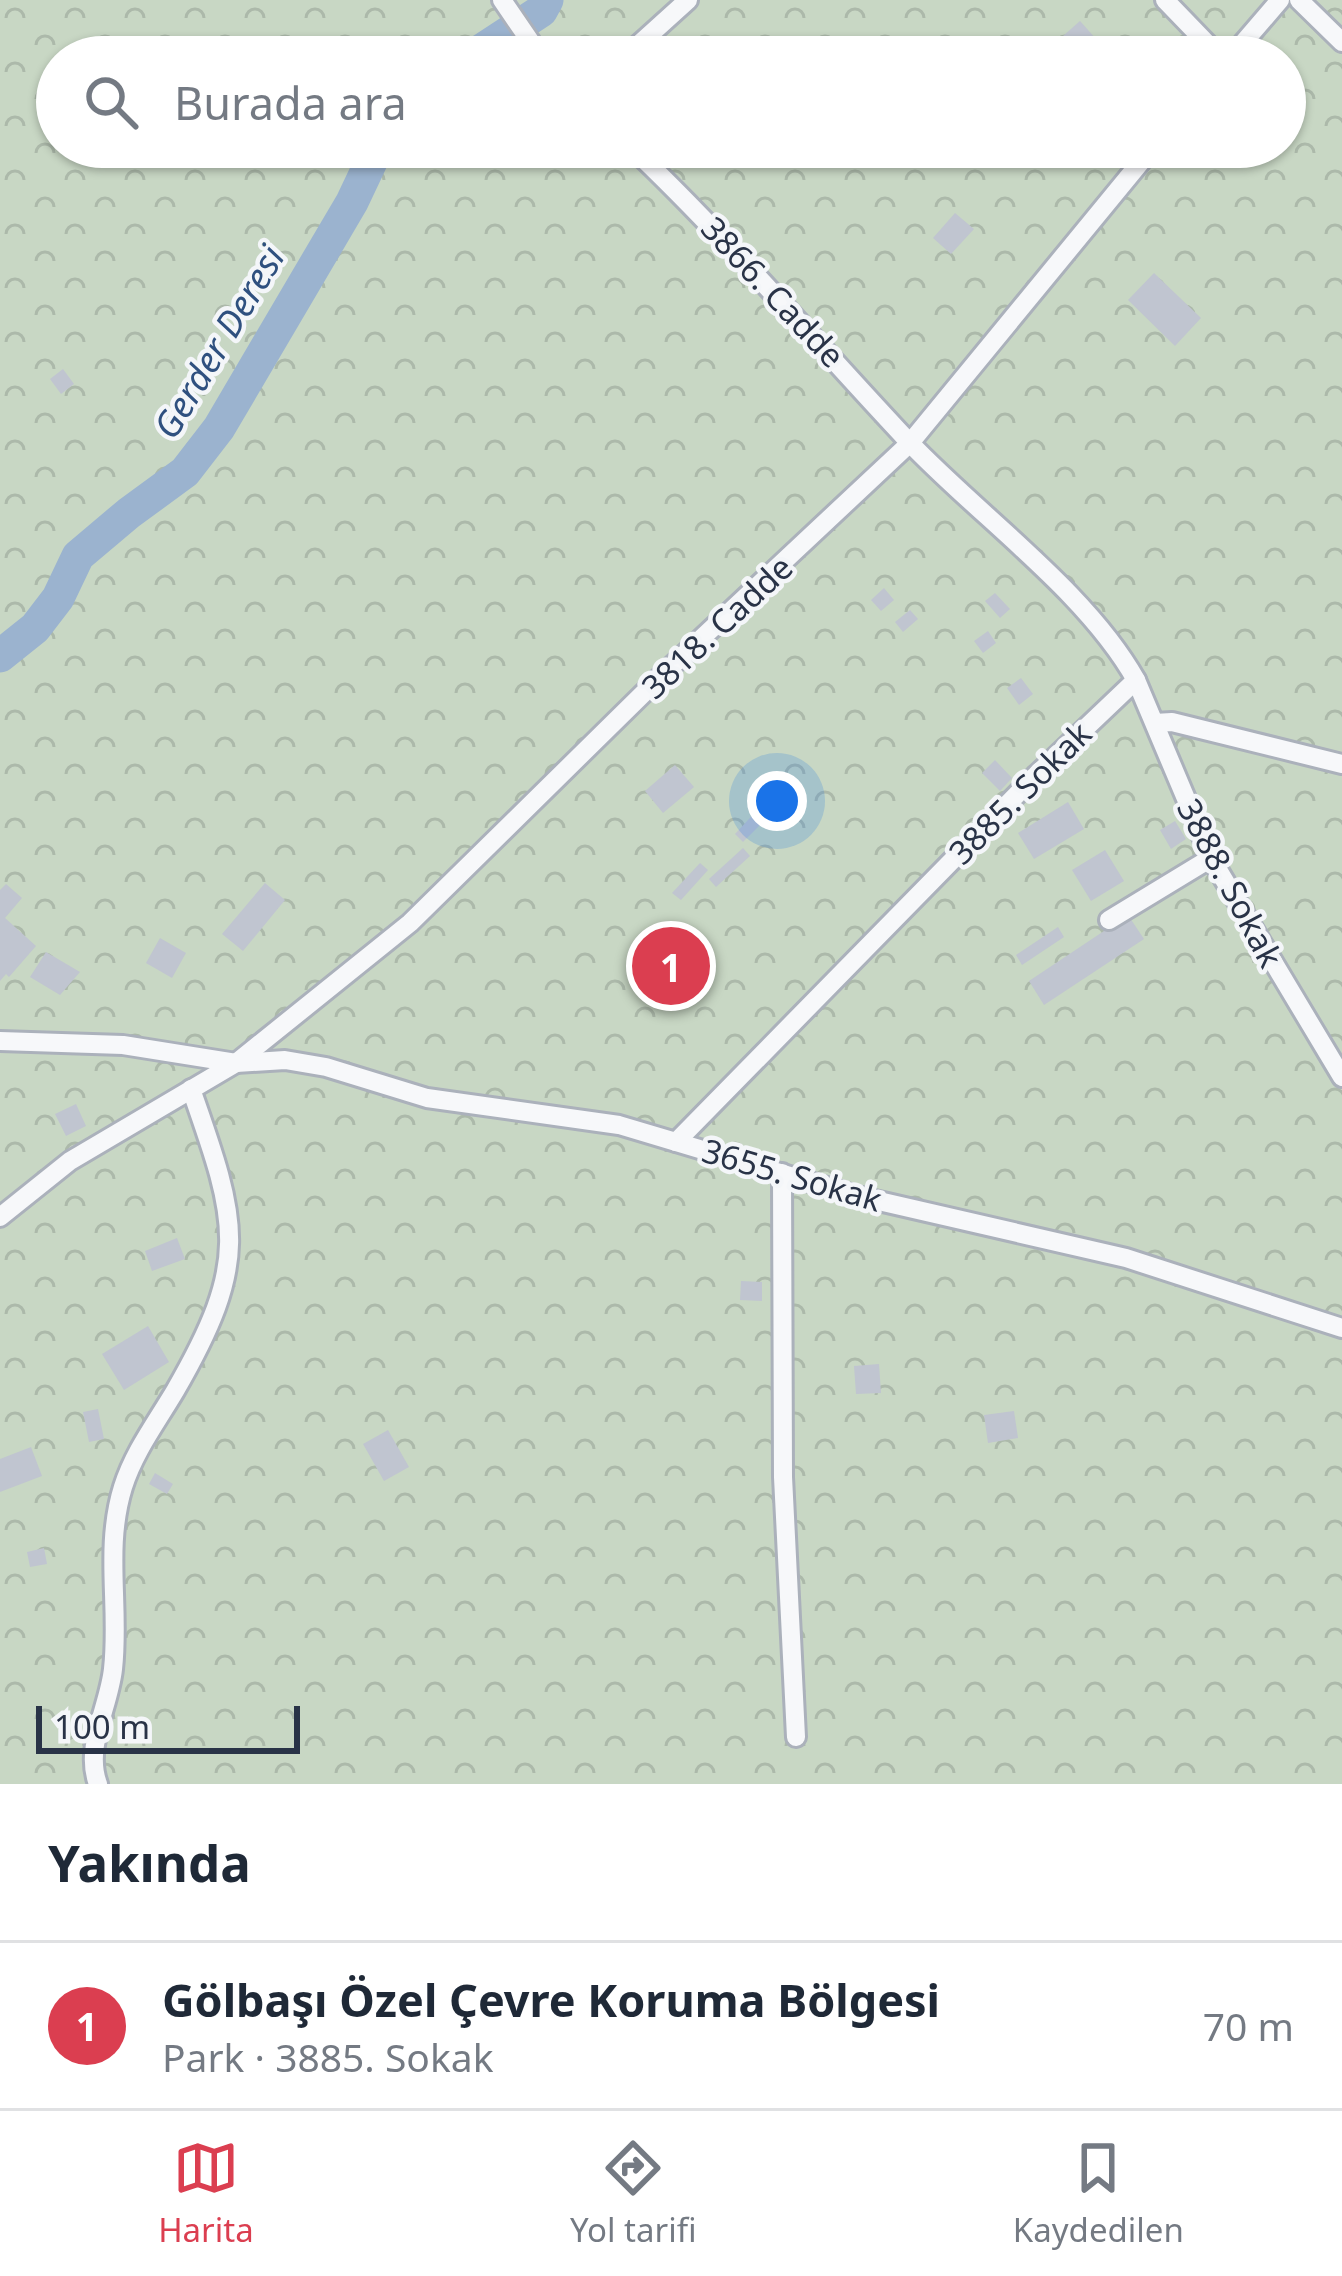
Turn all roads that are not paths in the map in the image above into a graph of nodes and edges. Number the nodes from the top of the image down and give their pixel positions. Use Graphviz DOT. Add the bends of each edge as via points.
graph roads {
  1 [pos="688,0"];
  2 [pos="1165,0"];
  3 [pos="1280,0"];
  4 [pos="1299,0"];
  5 [pos="507,8"];
  6 [pos="526,36"];
  7 [pos="648,36"];
  8 [pos="1200,36"];
  9 [pos="1249,36"];
  10 [pos="1342,42"];
  11 [pos="653,168"];
  12 [pos="1136,168"];
  13 [pos="910,443"];
  14 [pos="1136,680"];
  15 [pos="1155,723"];
  16 [pos="1342,764"];
  17 [pos="1211,858"];
  18 [pos="1108,920"];
  19 [pos="0,1041"];
  20 [pos="236,1063"];
  21 [pos="1342,1077"];
  22 [pos="191,1089"];
  23 [pos="676,1142"];
  24 [pos="782,1173"];
  25 [pos="0,1217"];
  26 [pos="1342,1328"];
  27 [pos="796,1737"];
  28 [pos="98,1784"];
  1 -- 7 [label="street"];
  2 -- 8 [label="street"];
  3 -- 9 [label="street"];
  4 -- 10 [label="street"];
  5 -- 6 [label="street"];
  11 -- 13 [label="street, 3866. Cadde"];
  12 -- 13 [label="street, 3818. Cadde"];
  13 -- 14 [label="street" via="1067,595"];
  13 -- 20 [label="street, 3818. Cadde" via="410,922"];
  14 -- 15 [label="street, 3888. Sokak"];
  14 -- 23 [label="street, 3885. Sokak"];
  15 -- 16 [label="street"];
  15 -- 17 [label="street, 3888. Sokak"];
  17 -- 18 [label="street"];
  17 -- 21 [label="street, 3888. Sokak"];
  19 -- 20 [label="street, 3655. Sokak" via="123,1045"];
  20 -- 22 [label="street, 3818. Cadde"];
  20 -- 23 [label="street, 3655. Sokak" via="301,1063 427,1098 588,1119"];
  22 -- 25 [label="street, 3818. Cadde" via="70,1161"];
  22 -- 28 [label="street" via="228,1204 230,1260 205,1331 134,1458 118,1506 115,1648 92,1758"];
  23 -- 24 [label="street, 3655. Sokak"];
  24 -- 26 [label="street, 3655. Sokak" via="1126,1258"];
  24 -- 27 [label="street" via="782,1477"];
}
